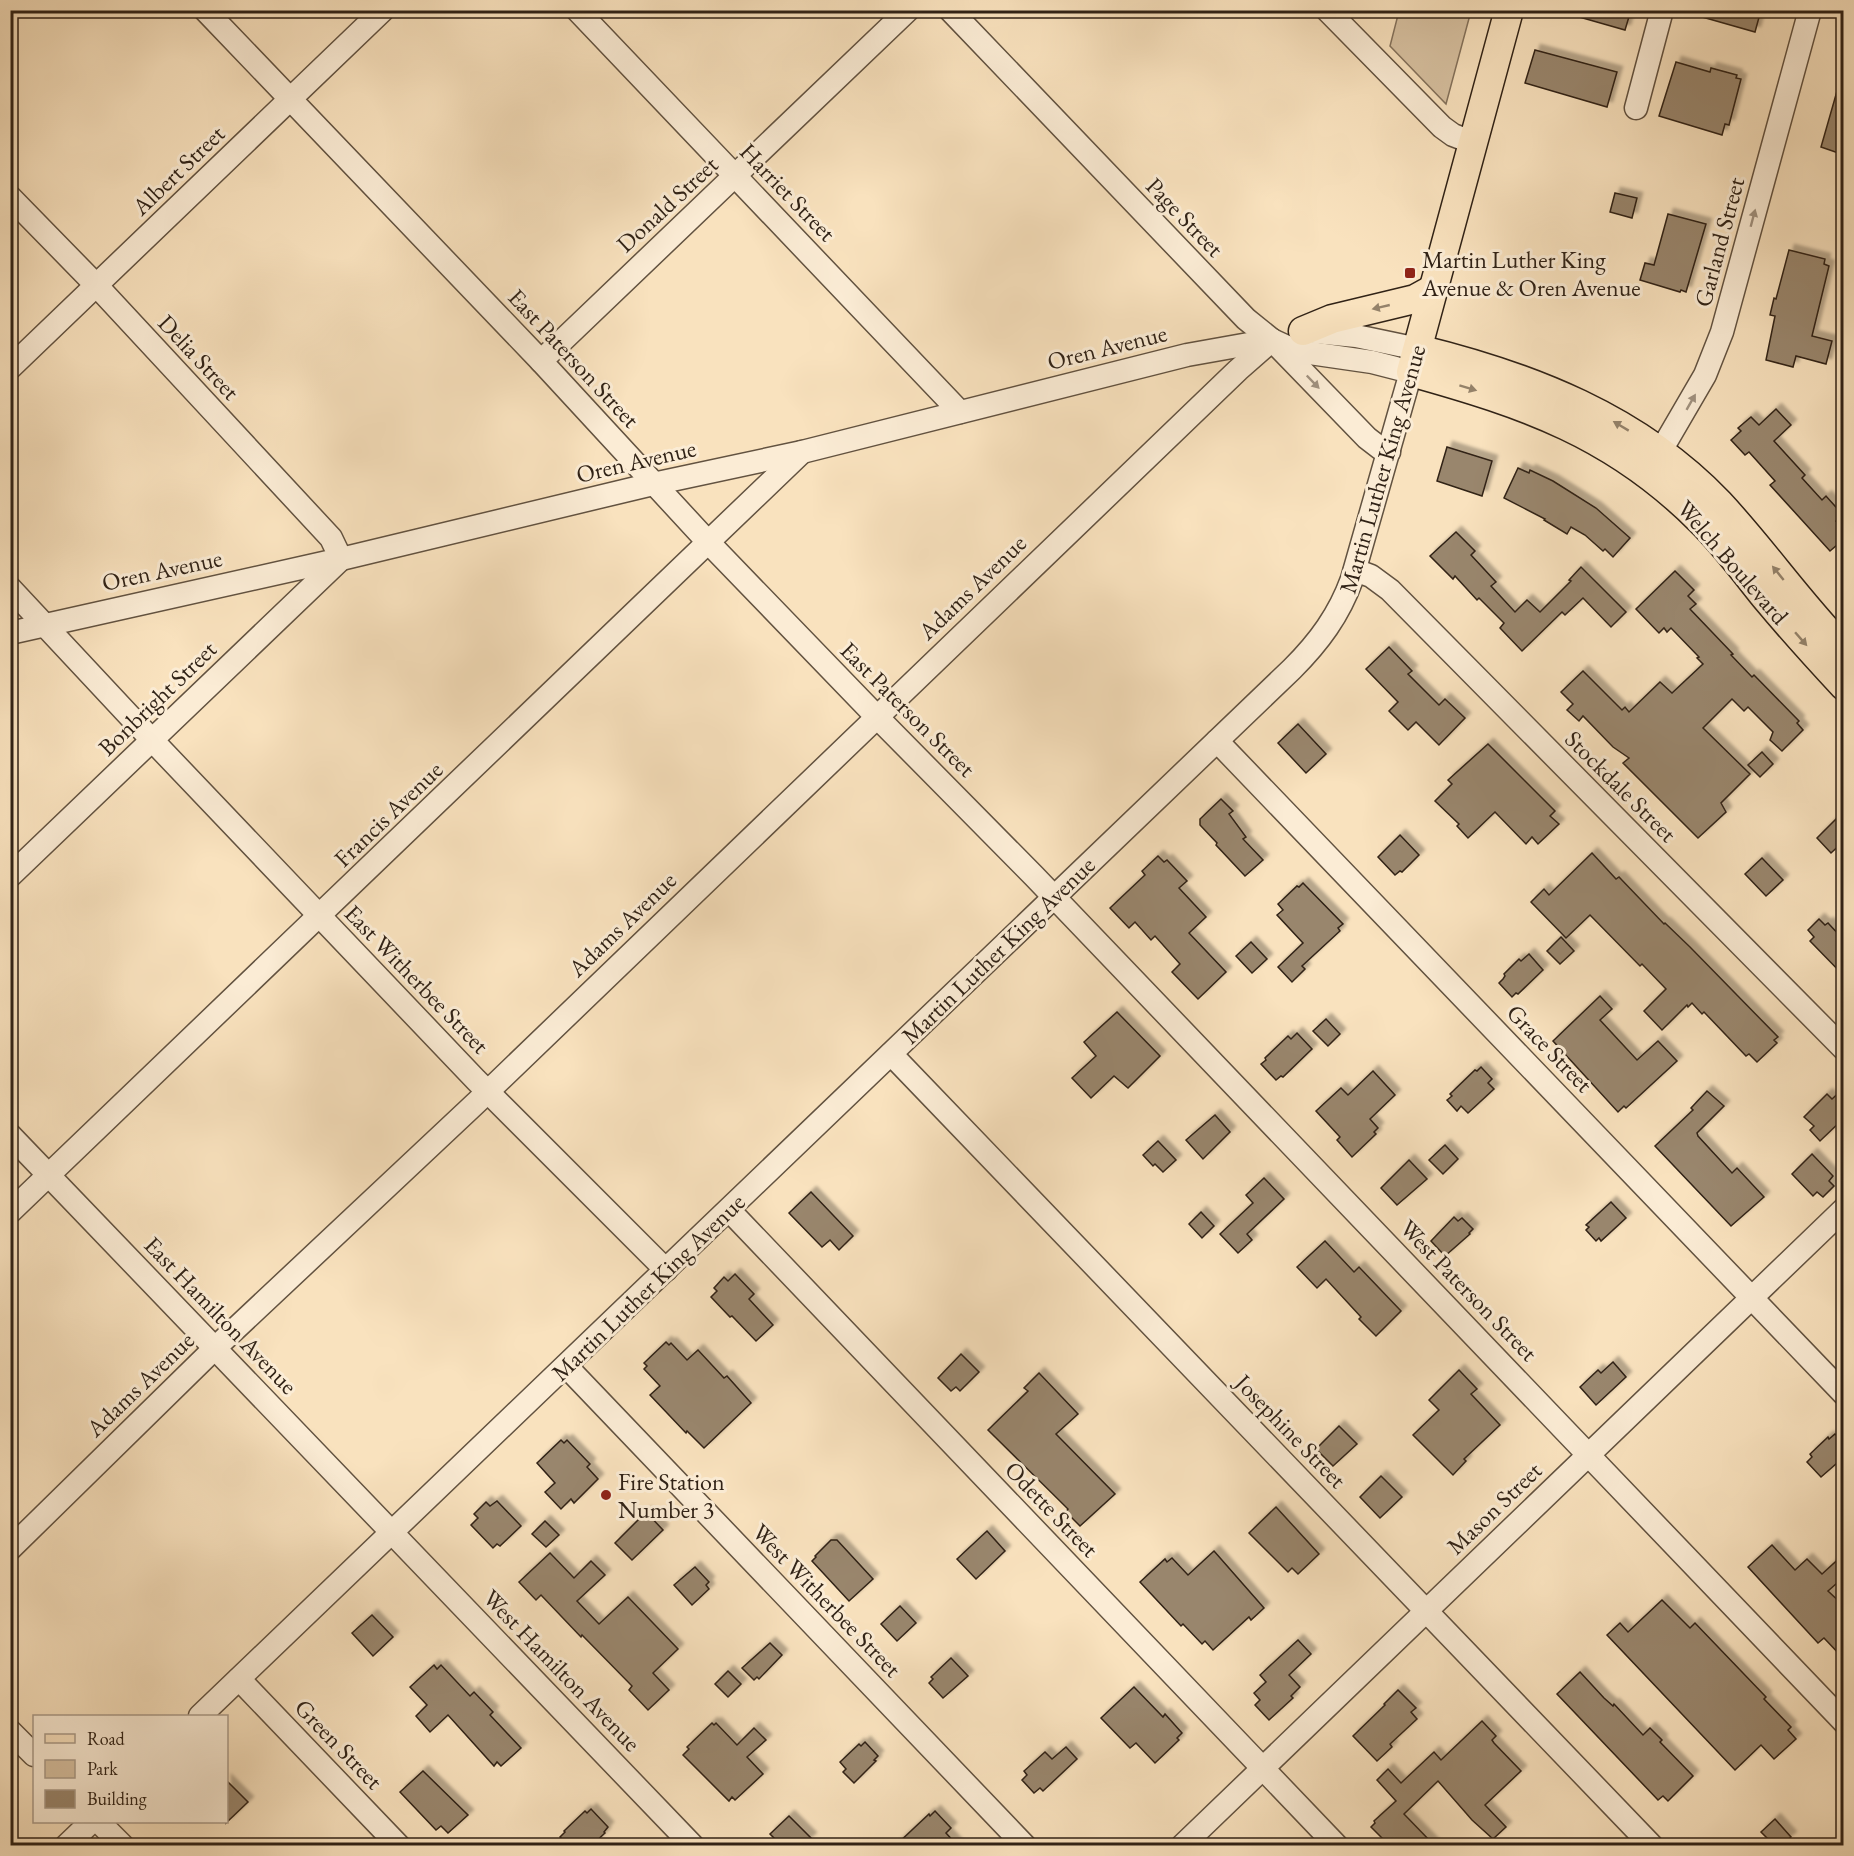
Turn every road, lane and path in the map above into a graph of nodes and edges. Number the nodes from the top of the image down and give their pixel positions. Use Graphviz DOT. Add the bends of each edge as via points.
graph roads {
  1 [pos="205,10"];
  2 [pos="383,10"];
  3 [pos="577,10"];
  4 [pos="908,10"];
  5 [pos="950,10"];
  6 [pos="1327,10"];
  7 [pos="1509,10"];
  8 [pos="1662,10"];
  9 [pos="1810,10"];
  10 [pos="291,99"];
  11 [pos="1636,108"];
  12 [pos="1474,143"];
  13 [pos="736,177"];
  14 [pos="10,197"];
  15 [pos="97,286"];
  16 [pos="1435,288"];
  17 [pos="1303,332"];
  18 [pos="1272,340"];
  19 [pos="540,361"];
  20 [pos="1415,361"];
  21 [pos="10,368"];
  22 [pos="960,412"];
  23 [pos="1389,452"];
  24 [pos="802,453"];
  25 [pos="1654,463"];
  26 [pos="653,484"];
  27 [pos="708,542"];
  28 [pos="341,559"];
  29 [pos="1355,570"];
  30 [pos="10,588"];
  31 [pos="45,624"];
  32 [pos="10,633"];
  33 [pos="1844,649"];
  34 [pos="1844,686"];
  35 [pos="877,717"];
  36 [pos="152,740"];
  37 [pos="1217,741"];
  38 [pos="10,876"];
  39 [pos="1054,897"];
  40 [pos="320,916"];
  41 [pos="1844,1049"];
  42 [pos="891,1054"];
  43 [pos="488,1091"];
  44 [pos="10,1135"];
  45 [pos="49,1175"];
  46 [pos="1844,1209"];
  47 [pos="729,1210"];
  48 [pos="10,1212"];
  49 [pos="666,1270"];
  50 [pos="1752,1298"];
  51 [pos="215,1348"];
  52 [pos="566,1366"];
  53 [pos="1844,1394"];
  54 [pos="1589,1455"];
  55 [pos="393,1532"];
  56 [pos="10,1549"];
  57 [pos="1426,1611"];
  58 [pos="239,1679"];
  59 [pos="201,1715"];
  60 [pos="1844,1722"];
  61 [pos="10,1731"];
  62 [pos="33,1754"];
  63 [pos="1263,1768"];
  64 [pos="89,1823"];
  65 [pos="101,1823"];
  66 [pos="66,1845"];
  67 [pos="123,1845"];
  68 [pos="399,1845"];
  69 [pos="693,1845"];
  70 [pos="1025,1845"];
  71 [pos="1182,1845"];
  72 [pos="1337,1845"];
  73 [pos="1652,1845"];
  1 -- 10 [label="street, East Paterson Street"];
  2 -- 10 [label="street, Albert Street"];
  3 -- 13 [label="street, Harriet Street"];
  4 -- 13 [label="street, Donald Street"];
  5 -- 18 [label="street, Page Street" via="1246,319"];
  6 -- 12 [label="street" via="1442,127"];
  7 -- 12 [label="main road, Martin Luther King Avenue"];
  8 -- 11 [label="street"];
  25 -- 9 [label="street, Garland Street, one-way" via="1705,375 1722,332"];
  10 -- 15 [label="street, Albert Street"];
  10 -- 19 [label="street, East Paterson Street"];
  12 -- 16 [label="main road, Martin Luther King Avenue"];
  13 -- 19 [label="street, Donald Street"];
  13 -- 22 [label="street, Harriet Street"];
  14 -- 15 [label="street, Delia Street"];
  15 -- 21 [label="street, Albert Street"];
  15 -- 28 [label="street, Delia Street" via="331,537"];
  16 -- 17 [label="main road, one-way" via="1415,299 1332,319"];
  16 -- 20 [label="main road, Martin Luther King Avenue"];
  17 -- 18 [label="street, Oren Avenue"];
  17 -- 20 [label="street, Oren Avenue" via="1356,336"];
  18 -- 20 [label="street" via="1304,353"];
  18 -- 22 [label="street, Oren Avenue" via="1187,355"];
  18 -- 23 [label="street, Page Street, one-way" via="1375,446"];
  18 -- 35 [label="street, Adams Avenue"];
  19 -- 26 [label="street, East Paterson Street"];
  20 -- 23 [label="street, Martin Luther King Avenue"];
  20 -- 25 [label="main road, Welch Boulevard"];
  22 -- 24 [label="street, Oren Avenue"];
  23 -- 29 [label="street, Martin Luther King Avenue"];
  24 -- 26 [label="street, Oren Avenue"];
  24 -- 27 [label="street, Francis Avenue"];
  33 -- 25 [label="main road, Welch Boulevard, one-way" via="1717,501"];
  25 -- 34 [label="main road, Welch Boulevard, one-way" via="1681,502 1711,531"];
  26 -- 27 [label="street, East Paterson Street"];
  26 -- 28 [label="street, Oren Avenue"];
  27 -- 35 [label="street, East Paterson Street"];
  27 -- 40 [label="street, Francis Avenue"];
  28 -- 31 [label="street, Oren Avenue"];
  28 -- 36 [label="street, Bonbright Street"];
  29 -- 37 [label="street, Martin Luther King Avenue" via="1340,609 1322,636"];
  29 -- 41 [label="street, Stockdale Street" via="1390,590"];
  30 -- 31 [label="street, East Witherbee Street"];
  31 -- 32 [label="street, Oren Avenue"];
  31 -- 36 [label="street, East Witherbee Street"];
  35 -- 39 [label="street, East Paterson Street"];
  35 -- 43 [label="street, Adams Avenue"];
  36 -- 38 [label="street, Bonbright Street"];
  36 -- 40 [label="street, East Witherbee Street"];
  37 -- 39 [label="street, Martin Luther King Avenue"];
  37 -- 50 [label="street, Grace Street"];
  39 -- 42 [label="street, Martin Luther King Avenue"];
  39 -- 54 [label="street, West Paterson Street"];
  40 -- 43 [label="street, East Witherbee Street"];
  40 -- 45 [label="street, Francis Avenue"];
  42 -- 47 [label="street, Martin Luther King Avenue"];
  42 -- 57 [label="street, Josephine Street"];
  43 -- 49 [label="street, East Witherbee Street"];
  43 -- 51 [label="street, Adams Avenue"];
  44 -- 45 [label="street, East Hamilton Avenue"];
  45 -- 48 [label="street, Francis Avenue"];
  45 -- 51 [label="street, East Hamilton Avenue"];
  46 -- 50 [label="street, Mason Street"];
  47 -- 49 [label="street, Martin Luther King Avenue"];
  47 -- 63 [label="street, Odette Street"];
  49 -- 52 [label="street, Martin Luther King Avenue"];
  50 -- 53 [label="street, Grace Street"];
  50 -- 54 [label="street, Mason Street"];
  51 -- 55 [label="street, East Hamilton Avenue"];
  51 -- 56 [label="street, Adams Avenue"];
  52 -- 55 [label="street, Martin Luther King Avenue"];
  52 -- 70 [label="street, West Witherbee Street"];
  54 -- 57 [label="street, Mason Street"];
  54 -- 60 [label="street, West Paterson Street"];
  55 -- 58 [label="street, Martin Luther King Avenue"];
  55 -- 69 [label="street, West Hamilton Avenue"];
  57 -- 63 [label="street, Mason Street"];
  57 -- 73 [label="street, Josephine Street"];
  58 -- 59 [label="street, Martin Luther King Avenue"];
  58 -- 68 [label="street, Green Street"];
  61 -- 62 [label="street"];
  63 -- 71 [label="street, Mason Street"];
  63 -- 72 [label="street, Odette Street"];
  64 -- 66 [label="street"];
  65 -- 67 [label="street"];
}
